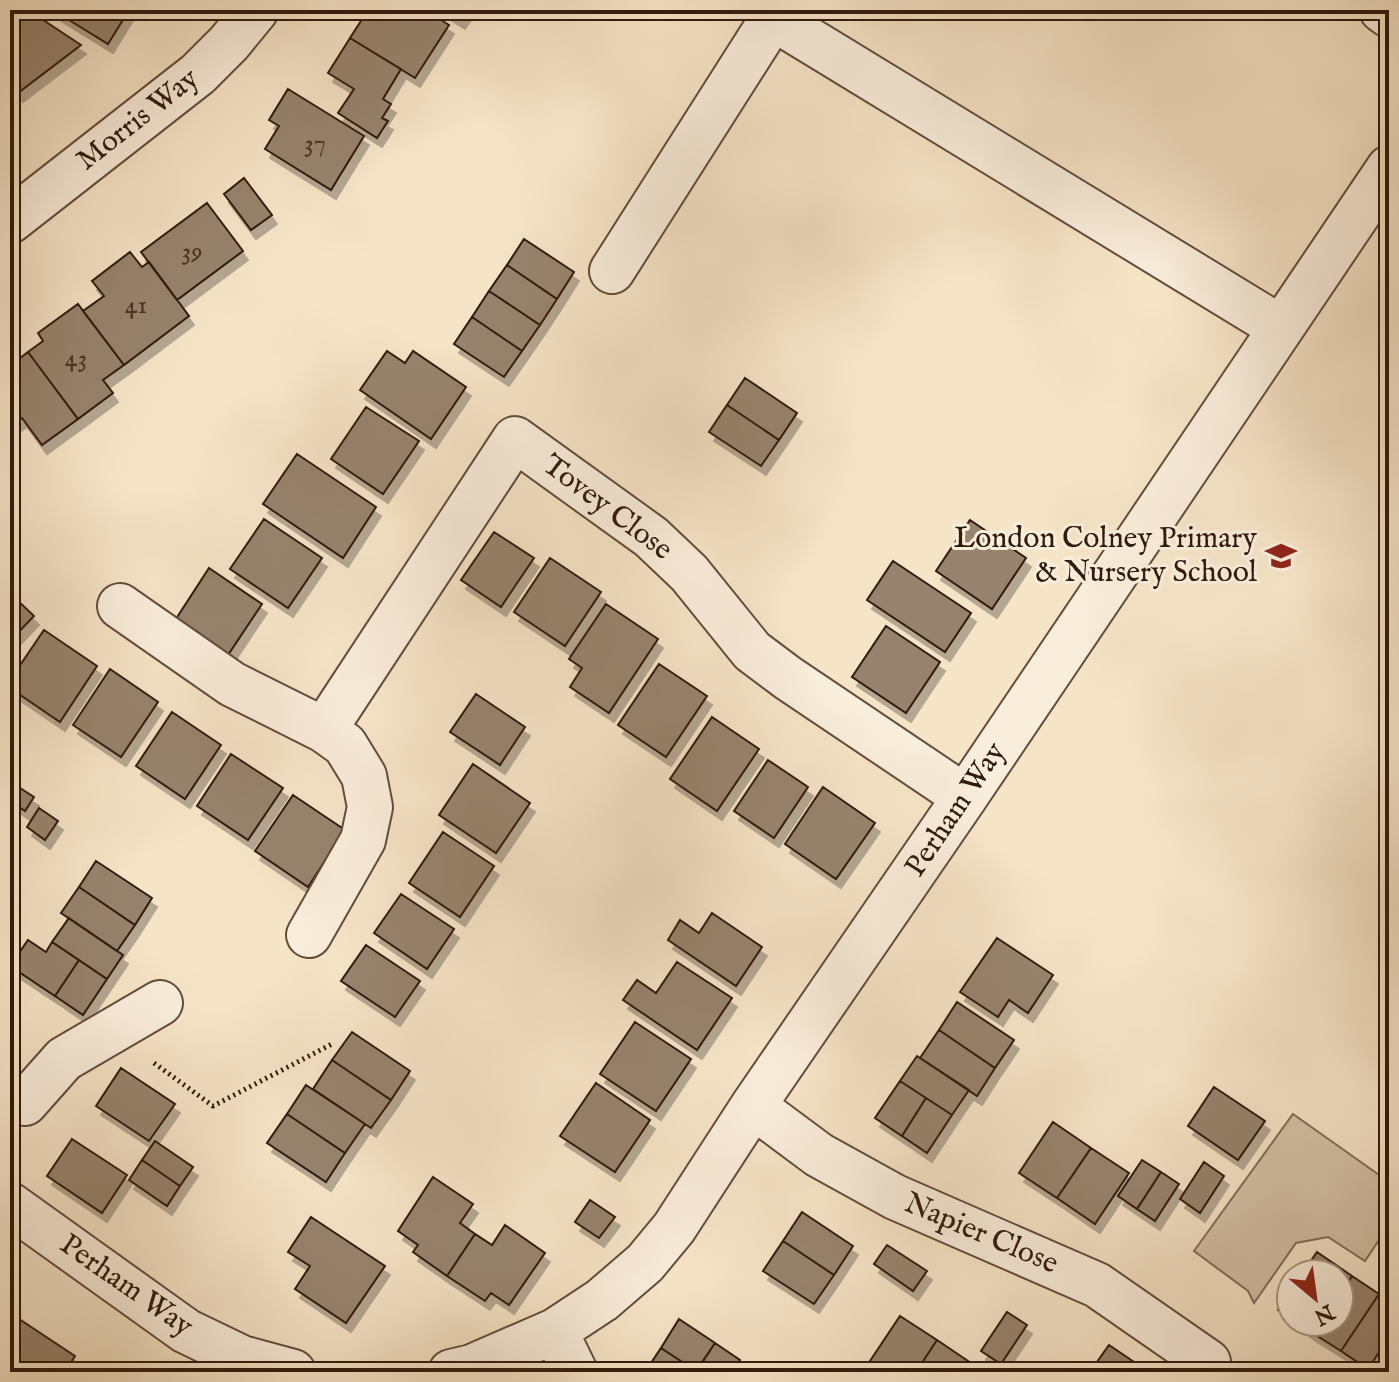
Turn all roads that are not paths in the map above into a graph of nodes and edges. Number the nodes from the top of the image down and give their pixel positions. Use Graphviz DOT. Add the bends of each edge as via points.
graph roads {
  1 [pos="256,10"];
  2 [pos="1382,10"];
  3 [pos="775,14"];
  4 [pos="1389,15"];
  5 [pos="1389,168"];
  6 [pos="10,221"];
  7 [pos="612,271"];
  8 [pos="1281,328"];
  9 [pos="120,606"];
  10 [pos="324,730"];
  11 [pos="965,797"];
  12 [pos="309,935"];
  13 [pos="160,1003"];
  14 [pos="753,1106"];
  15 [pos="15,1107"];
  16 [pos="10,1205"];
  17 [pos="555,1331"];
  18 [pos="1208,1362"];
  19 [pos="293,1372"];
  20 [pos="451,1372"];
  21 [pos="575,1372"];
  1 -- 6 [label="street, Morris Way" via="198,74"];
  2 -- 4 [label="street"];
  3 -- 7 [label="street"];
  3 -- 8 [label="street"];
  5 -- 8 [label="street, Perham Way"];
  8 -- 11 [label="street, Perham Way"];
  9 -- 10 [label="street" via="232,684"];
  10 -- 11 [label="street, Tovey Close" via="515,439 651,537 689,573 752,651"];
  10 -- 12 [label="street" via="345,745 364,776 370,807 363,840"];
  11 -- 14 [label="street, Perham Way"];
  13 -- 15 [label="street" via="64,1059"];
  14 -- 17 [label="street, Perham Way" via="674,1228 645,1263"];
  14 -- 18 [label="street, Napier Close" via="819,1155 895,1197 1097,1285"];
  16 -- 19 [label="street, Perham Way" via="186,1331 242,1358"];
  17 -- 20 [label="street, Perham Way"];
  17 -- 21 [label="street"];
}
